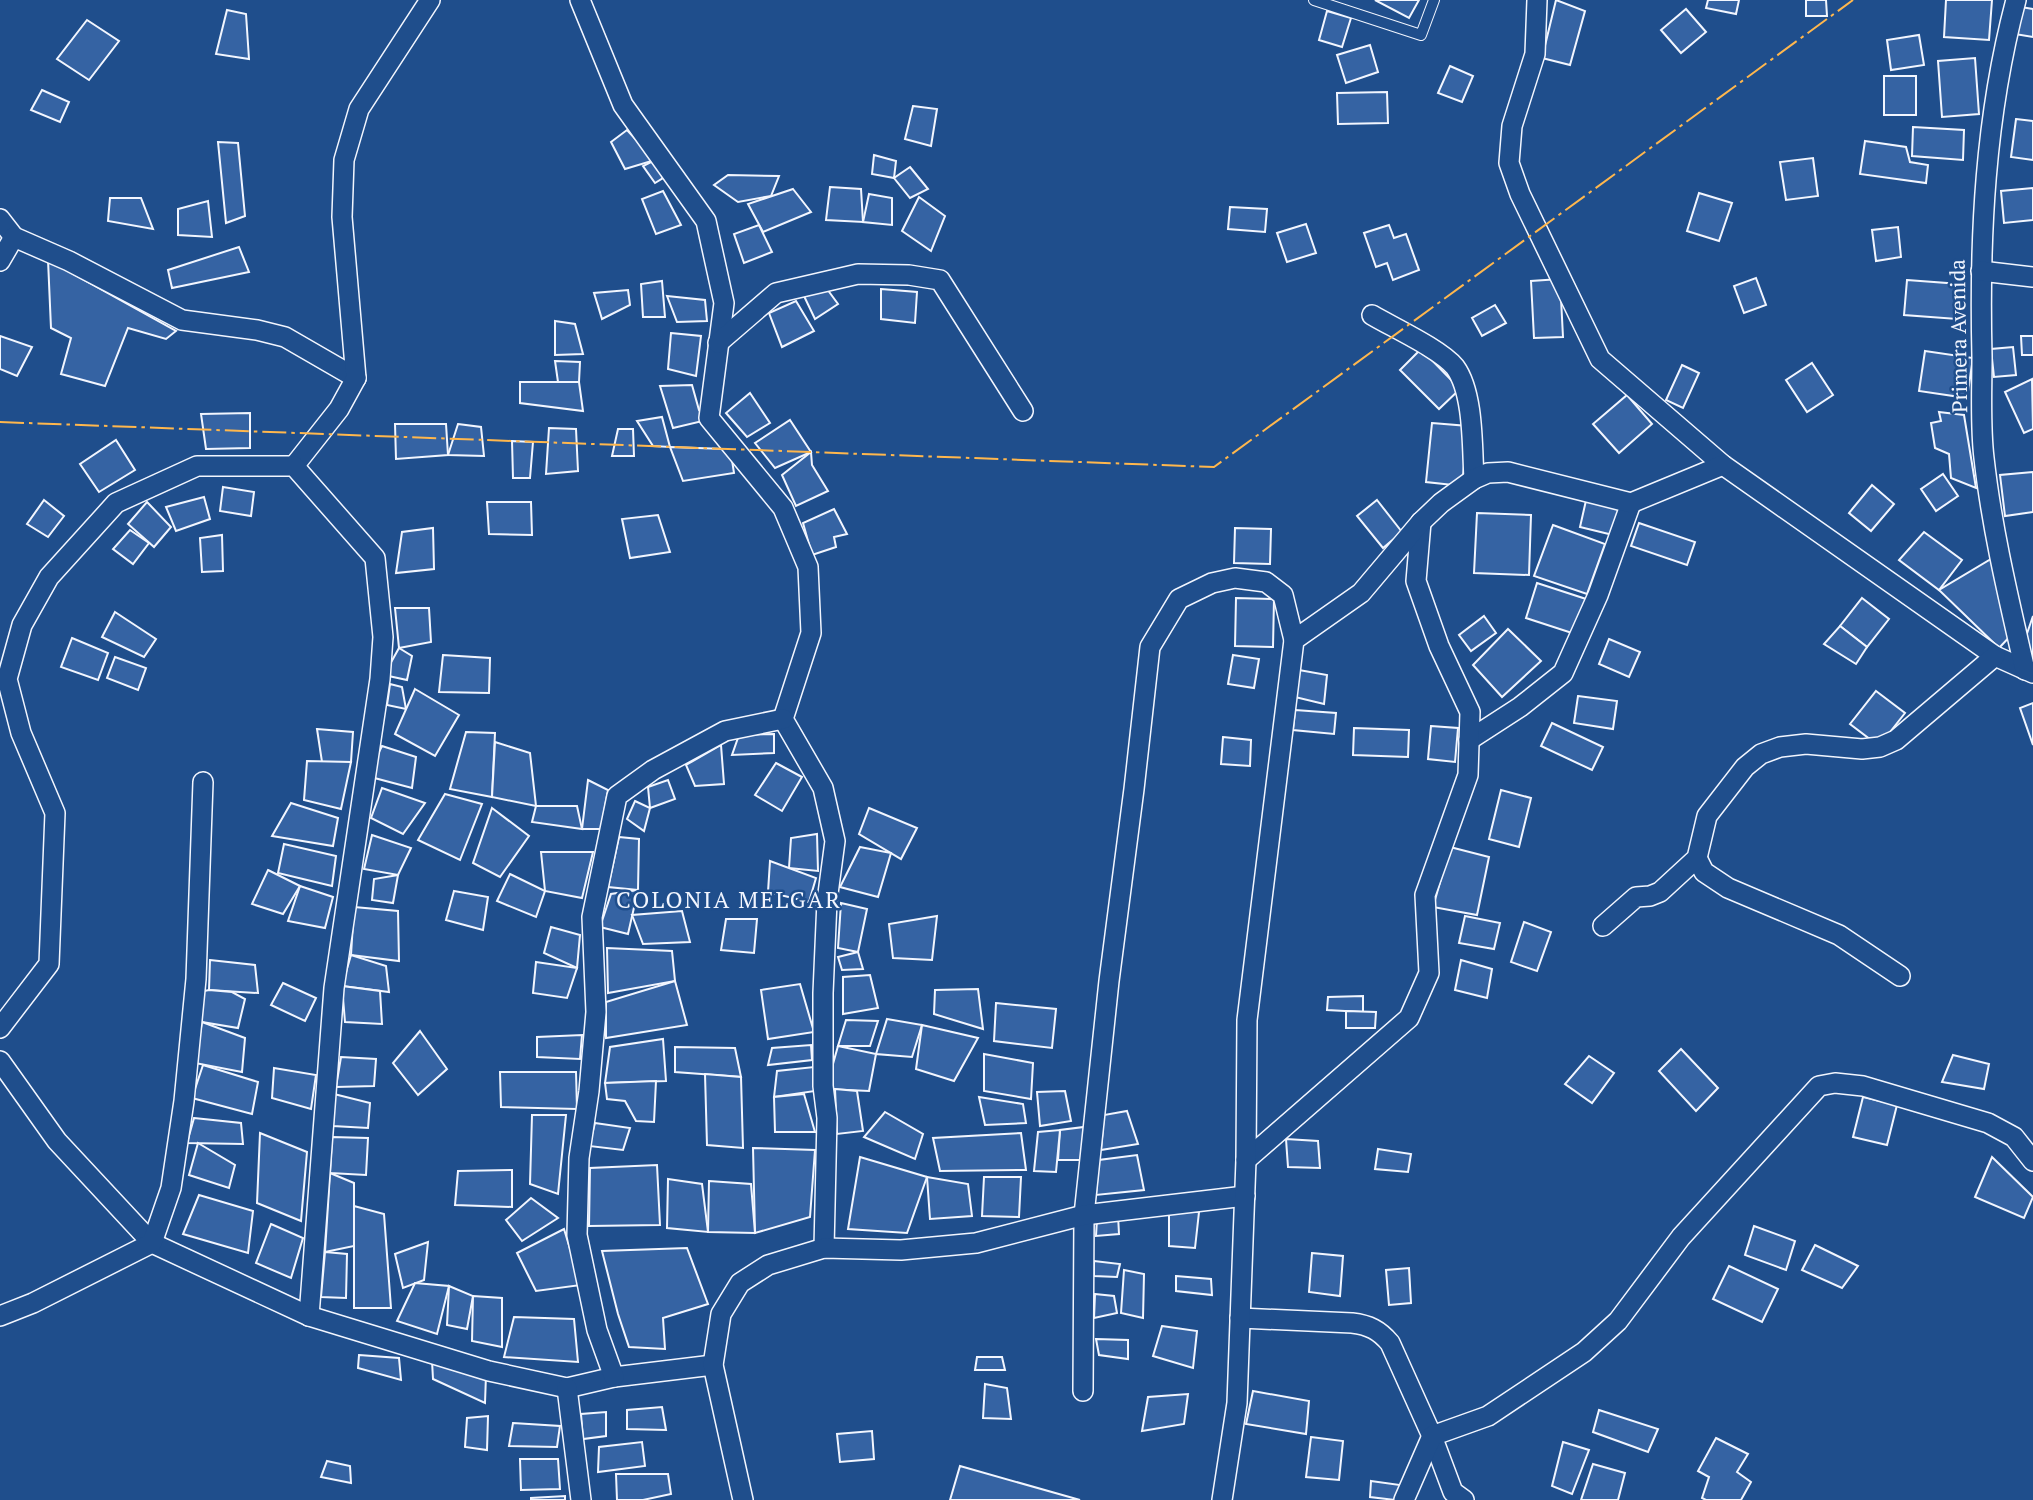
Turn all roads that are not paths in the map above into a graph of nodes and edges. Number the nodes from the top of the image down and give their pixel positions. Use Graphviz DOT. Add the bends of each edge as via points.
graph roads {
  1 [pos="430,0"];
  2 [pos="580,0"];
  3 [pos="1314,0"];
  4 [pos="1434,0"];
  5 [pos="1537,0"];
  6 [pos="2016,0"];
  7 [pos="0,219"];
  8 [pos="14,237"];
  9 [pos="0,261"];
  10 [pos="1981,271"];
  11 [pos="2033,277"];
  12 [pos="1372,315"];
  13 [pos="718,343"];
  14 [pos="356,378"];
  15 [pos="1023,411"];
  16 [pos="1723,465"];
  17 [pos="294,466"];
  18 [pos="1474,479"];
  19 [pos="1631,503"];
  20 [pos="1421,522"];
  21 [pos="1294,640"];
  22 [pos="1996,656"];
  23 [pos="2029,672"];
  24 [pos="783,719"];
  25 [pos="1469,740"];
  26 [pos="202,782"];
  27 [pos="1697,858"];
  28 [pos="1603,926"];
  29 [pos="1900,976"];
  30 [pos="0,1028"];
  31 [pos="0,1061"];
  32 [pos="1247,1160"];
  33 [pos="2033,1161"];
  34 [pos="1245,1196"];
  35 [pos="1084,1215"];
  36 [pos="152,1243"];
  37 [pos="824,1248"];
  38 [pos="0,1316"];
  39 [pos="309,1316"];
  40 [pos="1240,1318"];
  41 [pos="713,1365"];
  42 [pos="614,1377"];
  43 [pos="567,1388"];
  44 [pos="1083,1391"];
  45 [pos="1432,1436"];
  46 [pos="581,1500"];
  47 [pos="743,1500"];
  48 [pos="1222,1500"];
  49 [pos="1404,1500"];
  50 [pos="1464,1500"];
  1 -- 14 [label="street" via="359,108 344,160 342,217"];
  2 -- 13 [label="street" via="623,104 706,221 724,303"];
  3 -- 4 [label="lane" via="1421,35"];
  5 -- 16 [label="street" via="1535,54 1512,126 1509,163 1520,194 1600,359"];
  6 -- 10 [label="street, Primera Avenida" via="1990,144"];
  7 -- 8 [label="street"];
  8 -- 9 [label="street"];
  8 -- 14 [label="street" via="182,320 285,337"];
  10 -- 11 [label="street"];
  10 -- 23 [label="street, Primera Avenida" via="1984,454 1996,542"];
  12 -- 18 [label="street" via="1455,368 1467,394"];
  13 -- 15 [label="street" via="776,293 858,274 940,280"];
  13 -- 24 [label="street" via="709,418 783,508 808,567 811,633"];
  14 -- 17 [label="street" via="339,410"];
  16 -- 19 [label="street"];
  16 -- 22 [label="street"];
  17 -- 30 [label="street" via="197,466 116,503 49,577 22,625 7,679 21,733 55,813 49,964"];
  17 -- 39 [label="street" via="375,558 383,637 334,988"];
  18 -- 19 [label="street" via="1488,472 1507,472"];
  18 -- 20 [label="street"];
  19 -- 25 [label="street" via="1598,595 1563,673"];
  20 -- 21 [label="street" via="1361,593"];
  20 -- 25 [label="street" via="1416,581 1439,646 1470,712"];
  21 -- 32 [label="street" via="1247,1020"];
  21 -- 35 [label="street" via="1283,595 1266,582 1235,579 1212,583 1179,599 1150,647"];
  22 -- 23 [label="street"];
  22 -- 27 [label="street" via="1896,740 1880,747 1806,744 1761,754 1745,767 1707,816"];
  24 -- 37 [label="street" via="823,788 835,841 823,993 827,1118"];
  24 -- 42 [label="street" via="725,731 653,770 617,796 592,917 596,1012 579,1158 577,1235 597,1330"];
  25 -- 32 [label="street" via="1468,775 1425,895 1429,973 1409,1018"];
  26 -- 36 [label="street" via="196,979 184,1101 171,1188"];
  27 -- 28 [label="street" via="1660,892 1636,897"];
  27 -- 29 [label="street" via="1704,872 1728,888 1839,934"];
  31 -- 36 [label="street" via="57,1141"];
  32 -- 34 [label="street"];
  33 -- 45 [label="street" via="2014,1137 1989,1123 1863,1086 1819,1086 1681,1237 1618,1321 1584,1352 1488,1416"];
  34 -- 35 [label="street"];
  34 -- 40 [label="street"];
  35 -- 37 [label="street" via="976,1243 901,1250"];
  35 -- 44 [label="street"];
  36 -- 38 [label="street"];
  36 -- 39 [label="street"];
  37 -- 41 [label="street" via="768,1265 740,1283 721,1314"];
  39 -- 43 [label="street" via="489,1371"];
  40 -- 45 [label="street" via="1352,1323 1382,1333"];
  40 -- 48 [label="street" via="1237,1403"];
  41 -- 42 [label="street"];
  41 -- 47 [label="street"];
  42 -- 43 [label="street"];
  43 -- 46 [label="street"];
  45 -- 49 [label="street"];
  45 -- 50 [label="street" via="1453,1492"];
}
